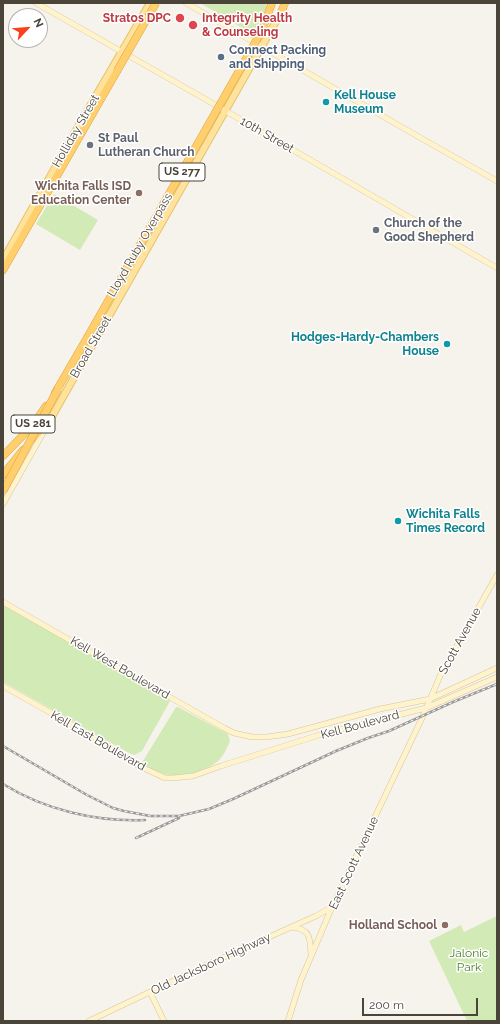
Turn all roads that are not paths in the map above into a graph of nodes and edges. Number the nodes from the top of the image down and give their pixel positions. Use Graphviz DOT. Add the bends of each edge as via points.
graph roads {
  1 [pos="36,3"];
  2 [pos="150,3"];
  3 [pos="156,3"];
  4 [pos="186,3"];
  5 [pos="272,3"];
  6 [pos="286,3"];
  7 [pos="281,12"];
  8 [pos="261,46"];
  9 [pos="122,52"];
  10 [pos="225,110"];
  11 [pos="497,181"];
  12 [pos="3,260"];
  13 [pos="497,268"];
  14 [pos="3,270"];
  15 [pos="58,389"];
  16 [pos="50,420"];
  17 [pos="3,456"];
  18 [pos="3,475"];
  19 [pos="3,491"];
  20 [pos="3,504"];
  21 [pos="497,575"];
  22 [pos="3,602"];
  23 [pos="497,668"];
  24 [pos="497,677"];
  25 [pos="3,686"];
  26 [pos="430,699"];
  27 [pos="426,708"];
  28 [pos="238,733"];
  29 [pos="221,766"];
  30 [pos="332,907"];
  31 [pos="290,927"];
  32 [pos="312,955"];
  33 [pos="150,992"];
  34 [pos="89,1021"];
  35 [pos="164,1021"];
  36 [pos="288,1021"];
  1 -- 9 [label="main road, 10th Street"];
  2 -- 9 [label="main road, Holliday Street"];
  3 -- 14 [label="highway, bridge"];
  4 -- 8 [label="main road"];
  5 -- 15 [label="highway, Lloyd Ruby Overpass / US 277, bridge" via="251,50"];
  6 -- 7 [label="highway"];
  7 -- 8 [label="main road, Broad Street"];
  8 -- 10 [label="main road, Broad Street"];
  8 -- 11 [label="main road"];
  9 -- 10 [label="main road, 10th Street"];
  9 -- 12 [label="main road, Holliday Street"];
  10 -- 13 [label="main road, 10th Street"];
  10 -- 16 [label="main road, Broad Street"];
  15 -- 17 [label="highway, Lloyd Ruby Overpass / US 281, bridge" via="33,425"];
  15 -- 19 [label="highway, US 277, bridge"];
  16 -- 18 [label="highway"];
  16 -- 20 [label="main road, Broad Street"];
  21 -- 26 [label="main road, Scott Avenue" via="440,676"];
  22 -- 28 [label="main road, Kell West Boulevard" via="224,728"];
  23 -- 26 [label="main road, Kell Boulevard"];
  24 -- 27 [label="main road, Kell Boulevard"];
  25 -- 29 [label="main road, Kell East Boulevard" via="101,741 137,765 165,778 193,776"];
  26 -- 27 [label="main road, Scott Avenue"];
  26 -- 28 [label="main road, Kell Boulevard" via="380,709 288,734 252,737"];
  27 -- 29 [label="main road, Kell Boulevard" via="319,735"];
  27 -- 30 [label="main road, East Scott Avenue"];
  30 -- 31 [label="main road, Old Jacksboro Highway"];
  30 -- 32 [label="main road, East Scott Avenue"];
  31 -- 32 [label="main road" via="303,929 309,936"];
  31 -- 33 [label="main road, Old Jacksboro Highway"];
  32 -- 36 [label="main road, East Scott Avenue"];
  33 -- 34 [label="main road, Old Jacksboro Highway"];
  33 -- 35 [label="main road"];
}
